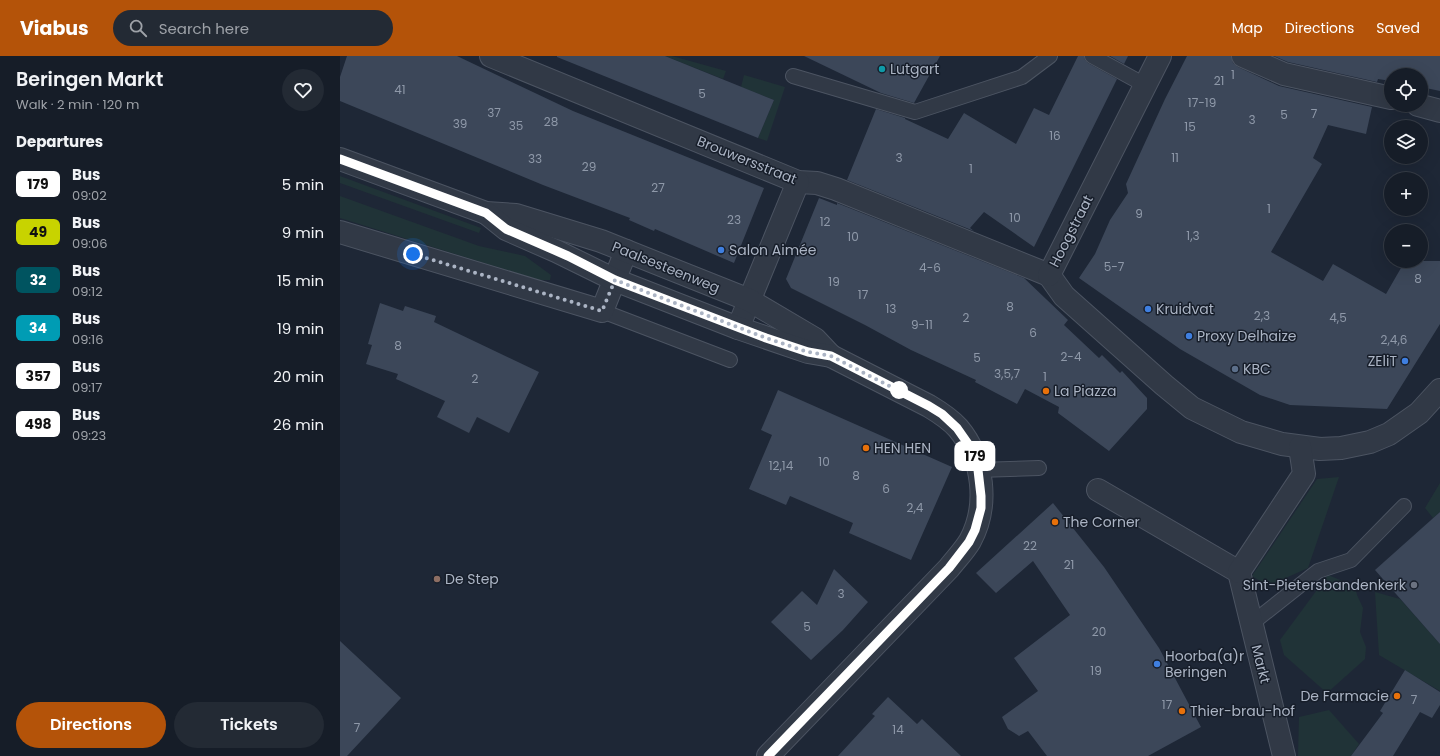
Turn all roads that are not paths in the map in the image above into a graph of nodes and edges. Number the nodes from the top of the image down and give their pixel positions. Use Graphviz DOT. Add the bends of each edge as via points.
graph roads {
  1 [pos="490,56"];
  2 [pos="1050,56"];
  3 [pos="1092,56"];
  4 [pos="1160,56"];
  5 [pos="1242,56"];
  6 [pos="792,76"];
  7 [pos="1145,85"];
  8 [pos="1384,96"];
  9 [pos="1428,108"];
  10 [pos="1440,111"];
  11 [pos="340,160"];
  12 [pos="798,182"];
  13 [pos="486,213"];
  14 [pos="340,232"];
  15 [pos="626,251"];
  16 [pos="1049,275"];
  17 [pos="615,280"];
  18 [pos="749,300"];
  19 [pos="602,311"];
  20 [pos="738,328"];
  21 [pos="831,356"];
  22 [pos="730,360"];
  23 [pos="1440,390"];
  24 [pos="1300,447"];
  25 [pos="1039,468"];
  26 [pos="978,470"];
  27 [pos="1098,490"];
  28 [pos="1404,506"];
  29 [pos="1239,572"];
  30 [pos="1252,624"];
  31 [pos="768,756"];
  32 [pos="1284,756"];
  1 -- 12 [label="street, Brouwersstraat"];
  2 -- 6 [label="lane" via="1022,77 915,112"];
  3 -- 7 [label="lane"];
  4 -- 7 [label="street, Hoogstraat"];
  5 -- 8 [label="street" via="1284,74"];
  7 -- 16 [label="street, Hoogstraat"];
  9 -- 10 [label="street"];
  11 -- 13 [label="street, Paalsesteenweg"];
  12 -- 16 [label="street, Brouwersstraat" via="836,188"];
  12 -- 18 [label="street"];
  13 -- 15 [label="street, Paalsesteenweg" via="516,216"];
  13 -- 17 [label="street, Paalsesteenweg" via="506,229"];
  14 -- 19 [label="street"];
  15 -- 17 [label="street"];
  15 -- 18 [label="street, Paalsesteenweg"];
  16 -- 24 [label="street, Hoogstraat" via="1064,296 1192,408 1241,432"];
  17 -- 19 [label="street"];
  17 -- 20 [label="street, Paalsesteenweg"];
  18 -- 20 [label="street"];
  18 -- 21 [label="street, Paalsesteenweg" via="815,339"];
  19 -- 22 [label="lane"];
  20 -- 21 [label="street, Paalsesteenweg" via="808,352"];
  21 -- 26 [label="street, Paalsesteenweg" via="942,414 965,437"];
  23 -- 24 [label="street" via="1419,413 1389,434 1370,442 1334,448"];
  24 -- 29 [label="street" via="1304,474"];
  25 -- 26 [label="lane"];
  26 -- 31 [label="street, Paalsesteenweg" via="981,508 969,542 949,568"];
  27 -- 29 [label="street"];
  28 -- 30 [label="lane" via="1351,560 1318,571"];
  29 -- 30 [label="street, Markt"];
  30 -- 32 [label="street, Markt"];
}
